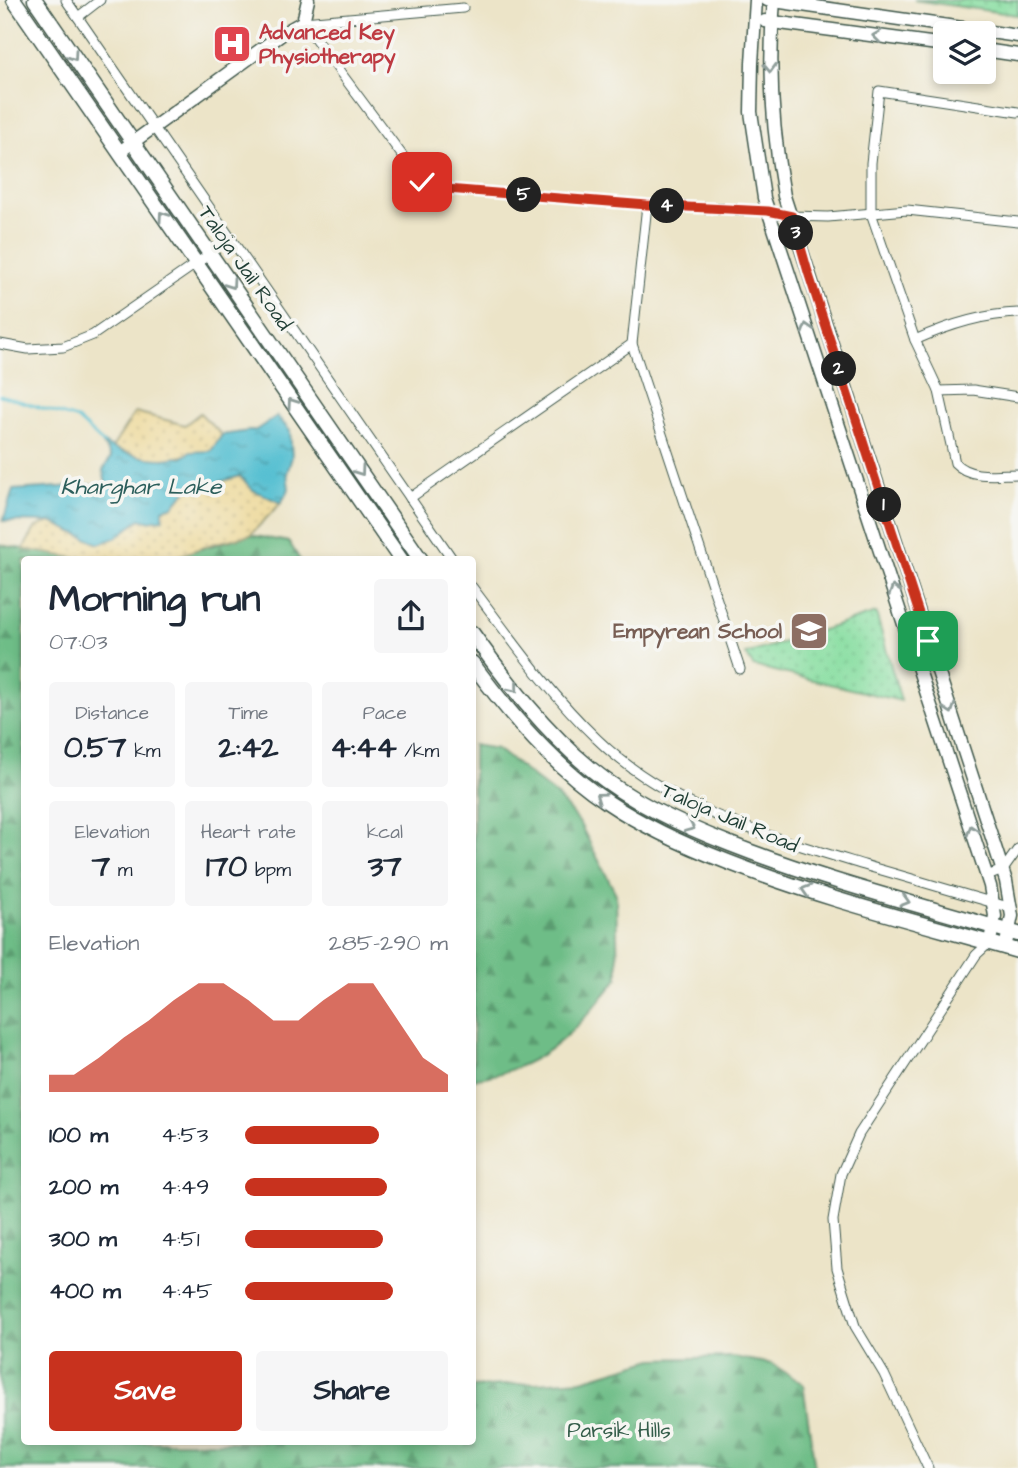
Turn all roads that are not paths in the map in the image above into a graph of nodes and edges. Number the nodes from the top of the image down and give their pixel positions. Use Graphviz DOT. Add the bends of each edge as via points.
graph roads {
  1 [pos="14,0"];
  2 [pos="34,0"];
  3 [pos="66,0"];
  4 [pos="100,0"];
  5 [pos="308,0"];
  6 [pos="757,0"];
  7 [pos="774,0"];
  8 [pos="463,8"];
  9 [pos="78,17"];
  10 [pos="754,20"];
  11 [pos="303,22"];
  12 [pos="772,23"];
  13 [pos="1018,36"];
  14 [pos="933,43"];
  15 [pos="996,52"];
  16 [pos="1018,55"];
  17 [pos="1018,112"];
  18 [pos="154,126"];
  19 [pos="132,142"];
  20 [pos="119,152"];
  21 [pos="647,205"];
  22 [pos="768,211"];
  23 [pos="871,213"];
  24 [pos="792,216"];
  25 [pos="1018,222"];
  26 [pos="210,254"];
  27 [pos="196,263"];
  28 [pos="1018,313"];
  29 [pos="915,340"];
  30 [pos="0,344"];
  31 [pos="632,344"];
  32 [pos="939,391"];
  33 [pos="1018,397"];
  34 [pos="1018,474"];
  35 [pos="410,498"];
  36 [pos="398,556"];
  37 [pos="418,556"];
  38 [pos="450,556"];
  39 [pos="476,592"];
  40 [pos="476,638"];
  41 [pos="476,668"];
  42 [pos="740,670"];
  43 [pos="1018,849"];
  44 [pos="1003,870"];
  45 [pos="987,876"];
  46 [pos="994,903"];
  47 [pos="1012,908"];
  48 [pos="993,926"];
  49 [pos="1014,932"];
  50 [pos="989,943"];
  51 [pos="1012,949"];
  52 [pos="928,1468"];
  1 -- 20 [label="main road, Taloja Jail Road"];
  2 -- 19 [label="main road, Taloja Jail Road, one-way"];
  3 -- 9 [label="street"];
  4 -- 9 [label="street"];
  5 -- 11 [label="main road"];
  6 -- 7 [label="main road"];
  6 -- 10 [label="main road"];
  7 -- 12 [label="main road"];
  7 -- 13 [label="main road"];
  8 -- 11 [label="street"];
  9 -- 18 [label="street"];
  10 -- 12 [label="main road"];
  10 -- 22 [label="main road" via="751,111"];
  11 -- 18 [label="main road"];
  11 -- 21 [label="street" via="422,182 435,188"];
  14 -- 12 [label="main road, one-way"];
  12 -- 24 [label="main road, one-way" via="769,69 776,144"];
  15 -- 16 [label="main road"];
  17 -- 23 [label="street" via="879,92"];
  18 -- 19 [label="main road"];
  18 -- 35 [label="street"];
  19 -- 20 [label="main road"];
  19 -- 26 [label="main road, Taloja Jail Road"];
  27 -- 20 [label="main road, Taloja Jail Road, one-way"];
  21 -- 22 [label="street"];
  21 -- 31 [label="street"];
  22 -- 24 [label="street"];
  45 -- 22 [label="main road, one-way"];
  23 -- 24 [label="street"];
  23 -- 25 [label="street" via="907,210"];
  23 -- 29 [label="street"];
  24 -- 44 [label="main road, one-way"];
  26 -- 27 [label="street"];
  26 -- 37 [label="main road, Taloja Jail Road, one-way"];
  27 -- 30 [label="street" via="93,335 63,347 28,349"];
  36 -- 27 [label="main road, Taloja Jail Road, one-way"];
  28 -- 29 [label="street" via="937,330"];
  29 -- 32 [label="street"];
  31 -- 35 [label="street"];
  31 -- 42 [label="street"];
  32 -- 33 [label="street" via="973,390"];
  32 -- 34 [label="street" via="955,463 971,473"];
  35 -- 38 [label="street"];
  39 -- 46 [label="street" via="544,683 598,741 649,780 705,810 782,841"];
  40 -- 48 [label="main road, Taloja Jail Road, one-way" via="558,738 590,768 648,807 792,868"];
  50 -- 41 [label="main road, Taloja Jail Road, one-way" via="777,880 640,822 579,782 516,718"];
  43 -- 44 [label="street"];
  44 -- 45 [label="street"];
  44 -- 47 [label="main road"];
  45 -- 46 [label="main road"];
  46 -- 47 [label="street"];
  46 -- 48 [label="main road"];
  47 -- 49 [label="main road"];
  48 -- 49 [label="main road, Taloja Jail Road"];
  48 -- 50 [label="main road"];
  49 -- 51 [label="main road"];
  50 -- 51 [label="main road, Taloja Jail Road"];
  50 -- 52 [label="street" via="976,955 859,1134 842,1174 833,1220 837,1268 855,1326 884,1374"];
}
